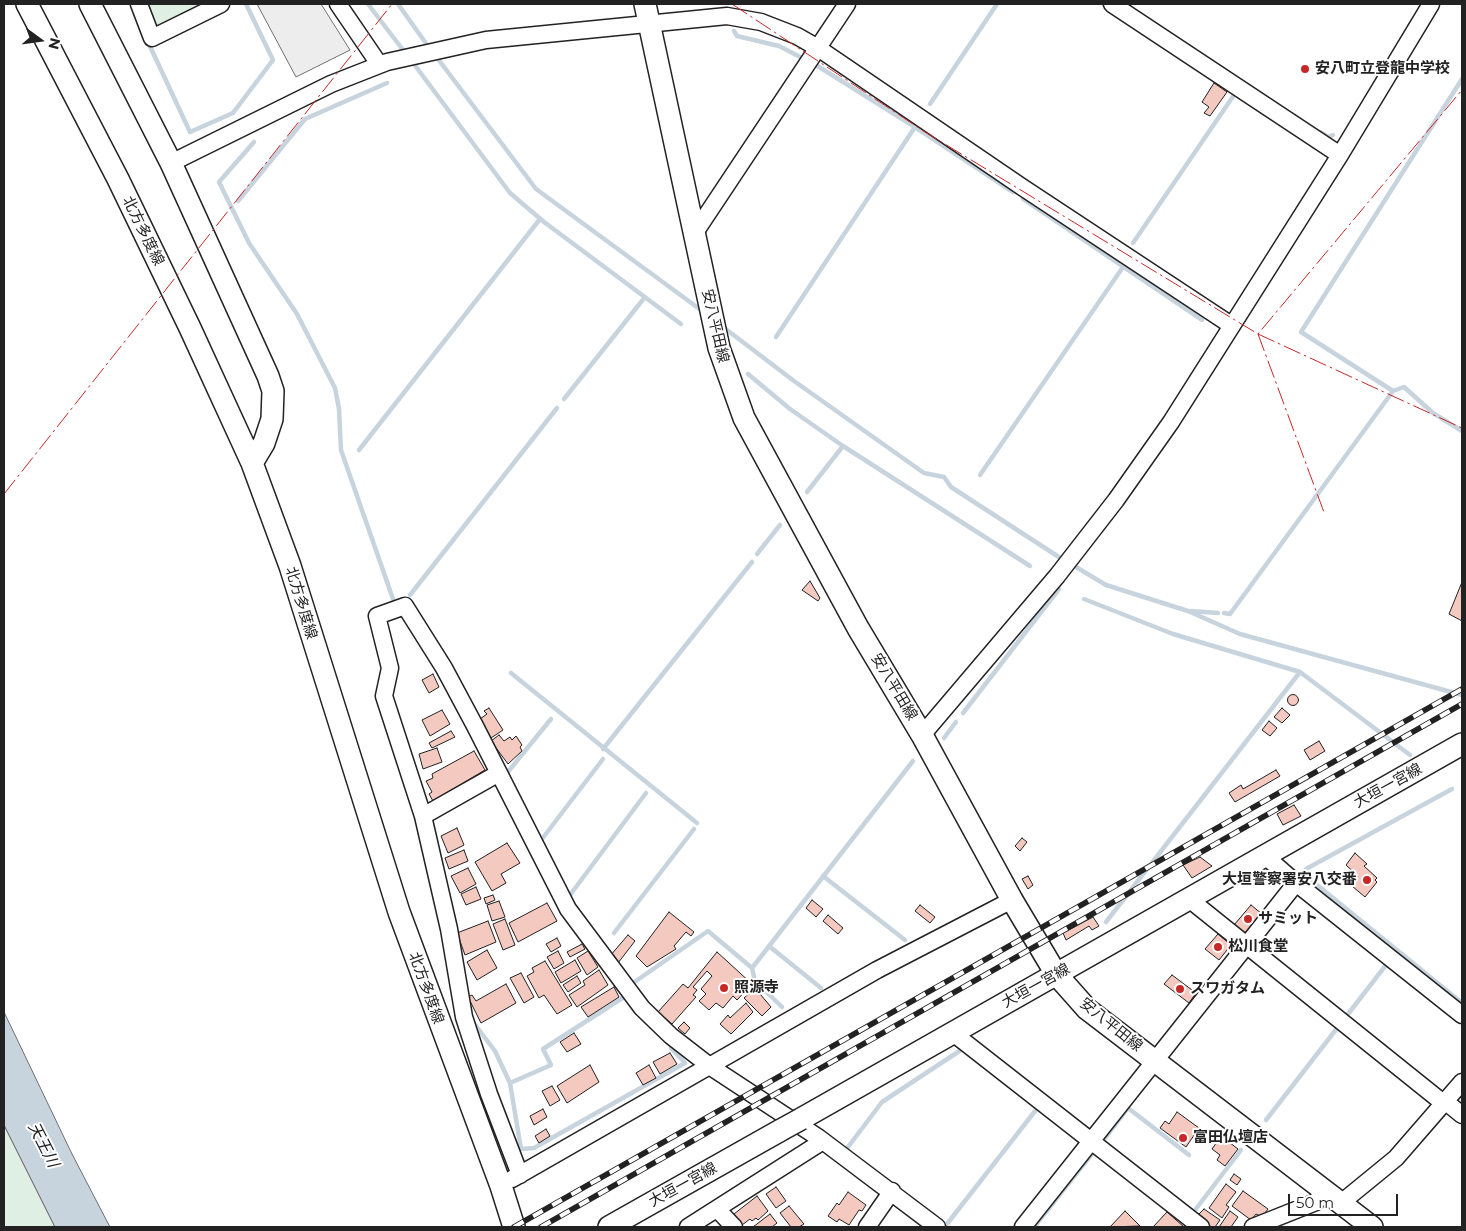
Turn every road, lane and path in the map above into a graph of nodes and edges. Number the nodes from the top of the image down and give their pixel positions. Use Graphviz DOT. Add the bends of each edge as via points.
graph roads {
  1 [pos="27,4"];
  2 [pos="90,4"];
  3 [pos="139,4"];
  4 [pos="221,4"];
  5 [pos="338,4"];
  6 [pos="848,4"];
  7 [pos="1112,4"];
  8 [pos="1431,4"];
  9 [pos="647,13"];
  10 [pos="818,48"];
  11 [pos="379,64"];
  12 [pos="1340,155"];
  13 [pos="172,163"];
  14 [pos="694,234"];
  15 [pos="1232,325"];
  16 [pos="252,463"];
  17 [pos="922,735"];
  18 [pos="1462,744"];
  19 [pos="499,773"];
  20 [pos="423,816"];
  21 [pos="1264,855"];
  22 [pos="1296,883"];
  23 [pos="1189,899"];
  24 [pos="1012,900"];
  25 [pos="1248,947"];
  26 [pos="1056,974"];
  27 [pos="1462,1015"];
  28 [pos="953,1033"];
  29 [pos="1156,1060"];
  30 [pos="710,1067"];
  31 [pos="1462,1082"];
  32 [pos="1444,1102"];
  33 [pos="1462,1115"];
  34 [pos="823,1141"];
  35 [pos="1091,1141"];
  36 [pos="520,1175"];
  37 [pos="501,1186"];
  38 [pos="892,1191"];
  39 [pos="1332,1197"];
  40 [pos="717,1209"];
  41 [pos="514,1227"];
  42 [pos="609,1227"];
  43 [pos="688,1227"];
  44 [pos="734,1227"];
  45 [pos="867,1227"];
  46 [pos="937,1227"];
  47 [pos="1023,1227"];
  48 [pos="1201,1227"];
  49 [pos="1253,1227"];
  50 [pos="1372,1227"];
  1 -- 16 [label="main road, 北方多度線" via="122,187"];
  2 -- 13 [label="main road"];
  3 -- 4 [label="street" via="152,38"];
  5 -- 11 [label="street"];
  6 -- 10 [label="street"];
  7 -- 12 [label="street"];
  8 -- 12 [label="street"];
  9 -- 10 [label="street" via="727,16 761,22"];
  9 -- 11 [label="street" via="486,40"];
  9 -- 14 [label="main road, 安八平田線"];
  10 -- 14 [label="street"];
  10 -- 15 [label="street"];
  11 -- 13 [label="street" via="331,84"];
  12 -- 15 [label="street"];
  13 -- 16 [label="main road" via="271,384 272,419"];
  14 -- 17 [label="main road, 安八平田線" via="719,348 741,411 768,467"];
  15 -- 17 [label="street" via="1171,422 1079,549"];
  16 -- 37 [label="main road, 北方多度線" via="290,566 399,912"];
  17 -- 24 [label="main road, 安八平田線"];
  18 -- 21 [label="main road, 大垣一宮線"];
  19 -- 20 [label="street"];
  19 -- 20 [label="street" via="444,668 404,606 377,616 390,668 384,696"];
  19 -- 30 [label="street" via="568,909 589,941 642,1008"];
  20 -- 36 [label="street" via="449,929 464,1017"];
  21 -- 22 [label="street"];
  21 -- 23 [label="main road, 大垣一宮線"];
  22 -- 25 [label="street"];
  22 -- 27 [label="street"];
  23 -- 25 [label="street"];
  23 -- 26 [label="main road, 大垣一宮線"];
  24 -- 26 [label="main road, 安八平田線"];
  24 -- 30 [label="street" via="877,970"];
  25 -- 29 [label="street"];
  25 -- 32 [label="street"];
  26 -- 28 [label="main road, 大垣一宮線"];
  26 -- 29 [label="main road, 安八平田線" via="1087,1009"];
  28 -- 35 [label="street"];
  28 -- 42 [label="main road, 大垣一宮線, bridge"];
  29 -- 35 [label="street"];
  29 -- 39 [label="main road, 安八平田線"];
  30 -- 34 [label="street"];
  30 -- 36 [label="street"];
  31 -- 32 [label="street"];
  32 -- 33 [label="street"];
  32 -- 39 [label="street" via="1396,1158"];
  34 -- 38 [label="street"];
  34 -- 40 [label="street"];
  35 -- 47 [label="street"];
  35 -- 48 [label="street"];
  36 -- 37 [label="street"];
  37 -- 41 [label="main road, 北方多度線"];
  38 -- 45 [label="street"];
  38 -- 46 [label="street"];
  39 -- 49 [label="street"];
  39 -- 50 [label="main road, 安八平田線"];
  40 -- 43 [label="street"];
  40 -- 44 [label="street"];
}
